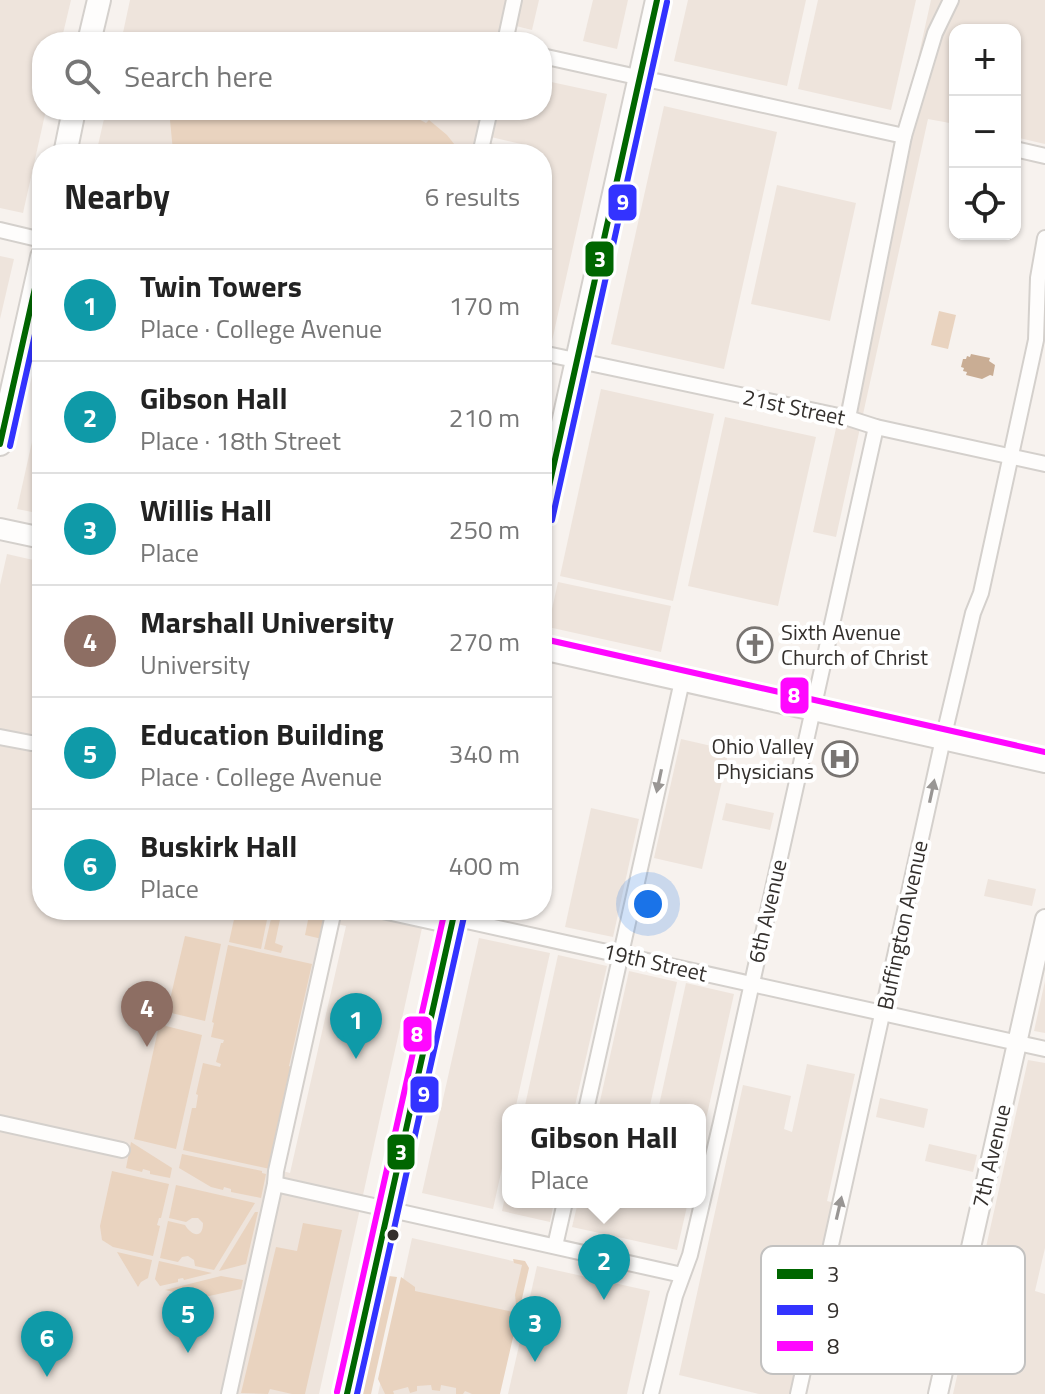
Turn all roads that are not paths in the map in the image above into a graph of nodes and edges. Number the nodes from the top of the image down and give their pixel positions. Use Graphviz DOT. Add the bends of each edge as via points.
graph roads {
  1 [pos="99,0"];
  2 [pos="514,0"];
  3 [pos="657,0"];
  4 [pos="951,0"];
  5 [pos="91,32"];
  6 [pos="507,32"];
  7 [pos="552,58"];
  8 [pos="639,77"];
  9 [pos="72,120"];
  10 [pos="488,120"];
  11 [pos="904,136"];
  12 [pos="67,144"];
  13 [pos="482,144"];
  14 [pos="1021,150"];
  15 [pos="1045,156"];
  16 [pos="0,230"];
  17 [pos="32,238"];
  18 [pos="1045,238"];
  19 [pos="32,302"];
  20 [pos="552,355"];
  21 [pos="577,360"];
  22 [pos="848,418"];
  23 [pos="876,427"];
  24 [pos="0,444"];
  25 [pos="1010,456"];
  26 [pos="1045,464"];
  27 [pos="552,473"];
  28 [pos="0,529"];
  29 [pos="32,536"];
  30 [pos="552,651"];
  31 [pos="682,681"];
  32 [pos="812,710"];
  33 [pos="0,737"];
  34 [pos="943,739"];
  35 [pos="32,743"];
  36 [pos="1045,762"];
  37 [pos="1045,919"];
  38 [pos="332,920"];
  39 [pos="453,920"];
  40 [pos="462,920"];
  41 [pos="621,955"];
  42 [pos="751,984"];
  43 [pos="883,1013"];
  44 [pos="1016,1043"];
  45 [pos="1045,1049"];
  46 [pos="587,1104"];
  47 [pos="0,1123"];
  48 [pos="122,1150"];
  49 [pos="275,1184"];
  50 [pos="706,1184"];
  51 [pos="564,1208"];
  52 [pos="701,1208"];
  53 [pos="388,1209"];
  54 [pos="555,1246"];
  55 [pos="831,1246"];
  56 [pos="971,1246"];
  57 [pos="682,1275"];
  58 [pos="802,1374"];
  59 [pos="942,1374"];
  60 [pos="229,1394"];
  61 [pos="347,1394"];
  62 [pos="651,1394"];
  63 [pos="798,1394"];
  64 [pos="938,1394"];
  1 -- 5 [label="main road"];
  2 -- 6 [label="street"];
  3 -- 8 [label="main road"];
  4 -- 11 [label="street" via="935,33"];
  7 -- 8 [label="street"];
  8 -- 11 [label="street"];
  8 -- 21 [label="main road"];
  9 -- 12 [label="main road"];
  10 -- 13 [label="street"];
  11 -- 22 [label="street"];
  14 -- 15 [label="street"];
  16 -- 17 [label="street"];
  18 -- 25 [label="street, Buffington Avenue" via="1038,269 1036,340"];
  19 -- 24 [label="main road"];
  20 -- 21 [label="street, 21st Street"];
  21 -- 22 [label="street, 21st Street"];
  21 -- 27 [label="main road"];
  22 -- 23 [label="street, 21st Street"];
  23 -- 25 [label="street, 21st Street"];
  23 -- 32 [label="street, 6th Avenue"];
  25 -- 26 [label="street, 21st Street"];
  25 -- 34 [label="street, Buffington Avenue"];
  28 -- 29 [label="main road"];
  30 -- 31 [label="main road"];
  31 -- 32 [label="main road"];
  31 -- 41 [label="street, one-way"];
  32 -- 34 [label="main road"];
  32 -- 42 [label="street, 6th Avenue"];
  33 -- 35 [label="street"];
  34 -- 36 [label="main road"];
  43 -- 34 [label="street, Buffington Avenue, one-way"];
  37 -- 44 [label="street, 7th Avenue"];
  38 -- 49 [label="street"];
  39 -- 53 [label="main road"];
  40 -- 41 [label="street, 19th Street"];
  41 -- 42 [label="street, 19th Street"];
  41 -- 46 [label="street"];
  42 -- 43 [label="street, 19th Street"];
  42 -- 50 [label="street, 6th Avenue"];
  43 -- 44 [label="street, 19th Street"];
  55 -- 43 [label="street, Buffington Avenue, one-way"];
  44 -- 45 [label="street, 19th Street"];
  44 -- 56 [label="street, 7th Avenue"];
  47 -- 48 [label="street"];
  49 -- 53 [label="street"];
  49 -- 60 [label="street"];
  51 -- 54 [label="street"];
  52 -- 57 [label="street, 6th Avenue"];
  53 -- 54 [label="street"];
  53 -- 61 [label="main road"];
  54 -- 57 [label="street"];
  57 -- 62 [label="street, 6th Avenue"];
  63 -- 58 [label="street, Buffington Avenue, one-way"];
  59 -- 64 [label="street, 7th Avenue"];
}
